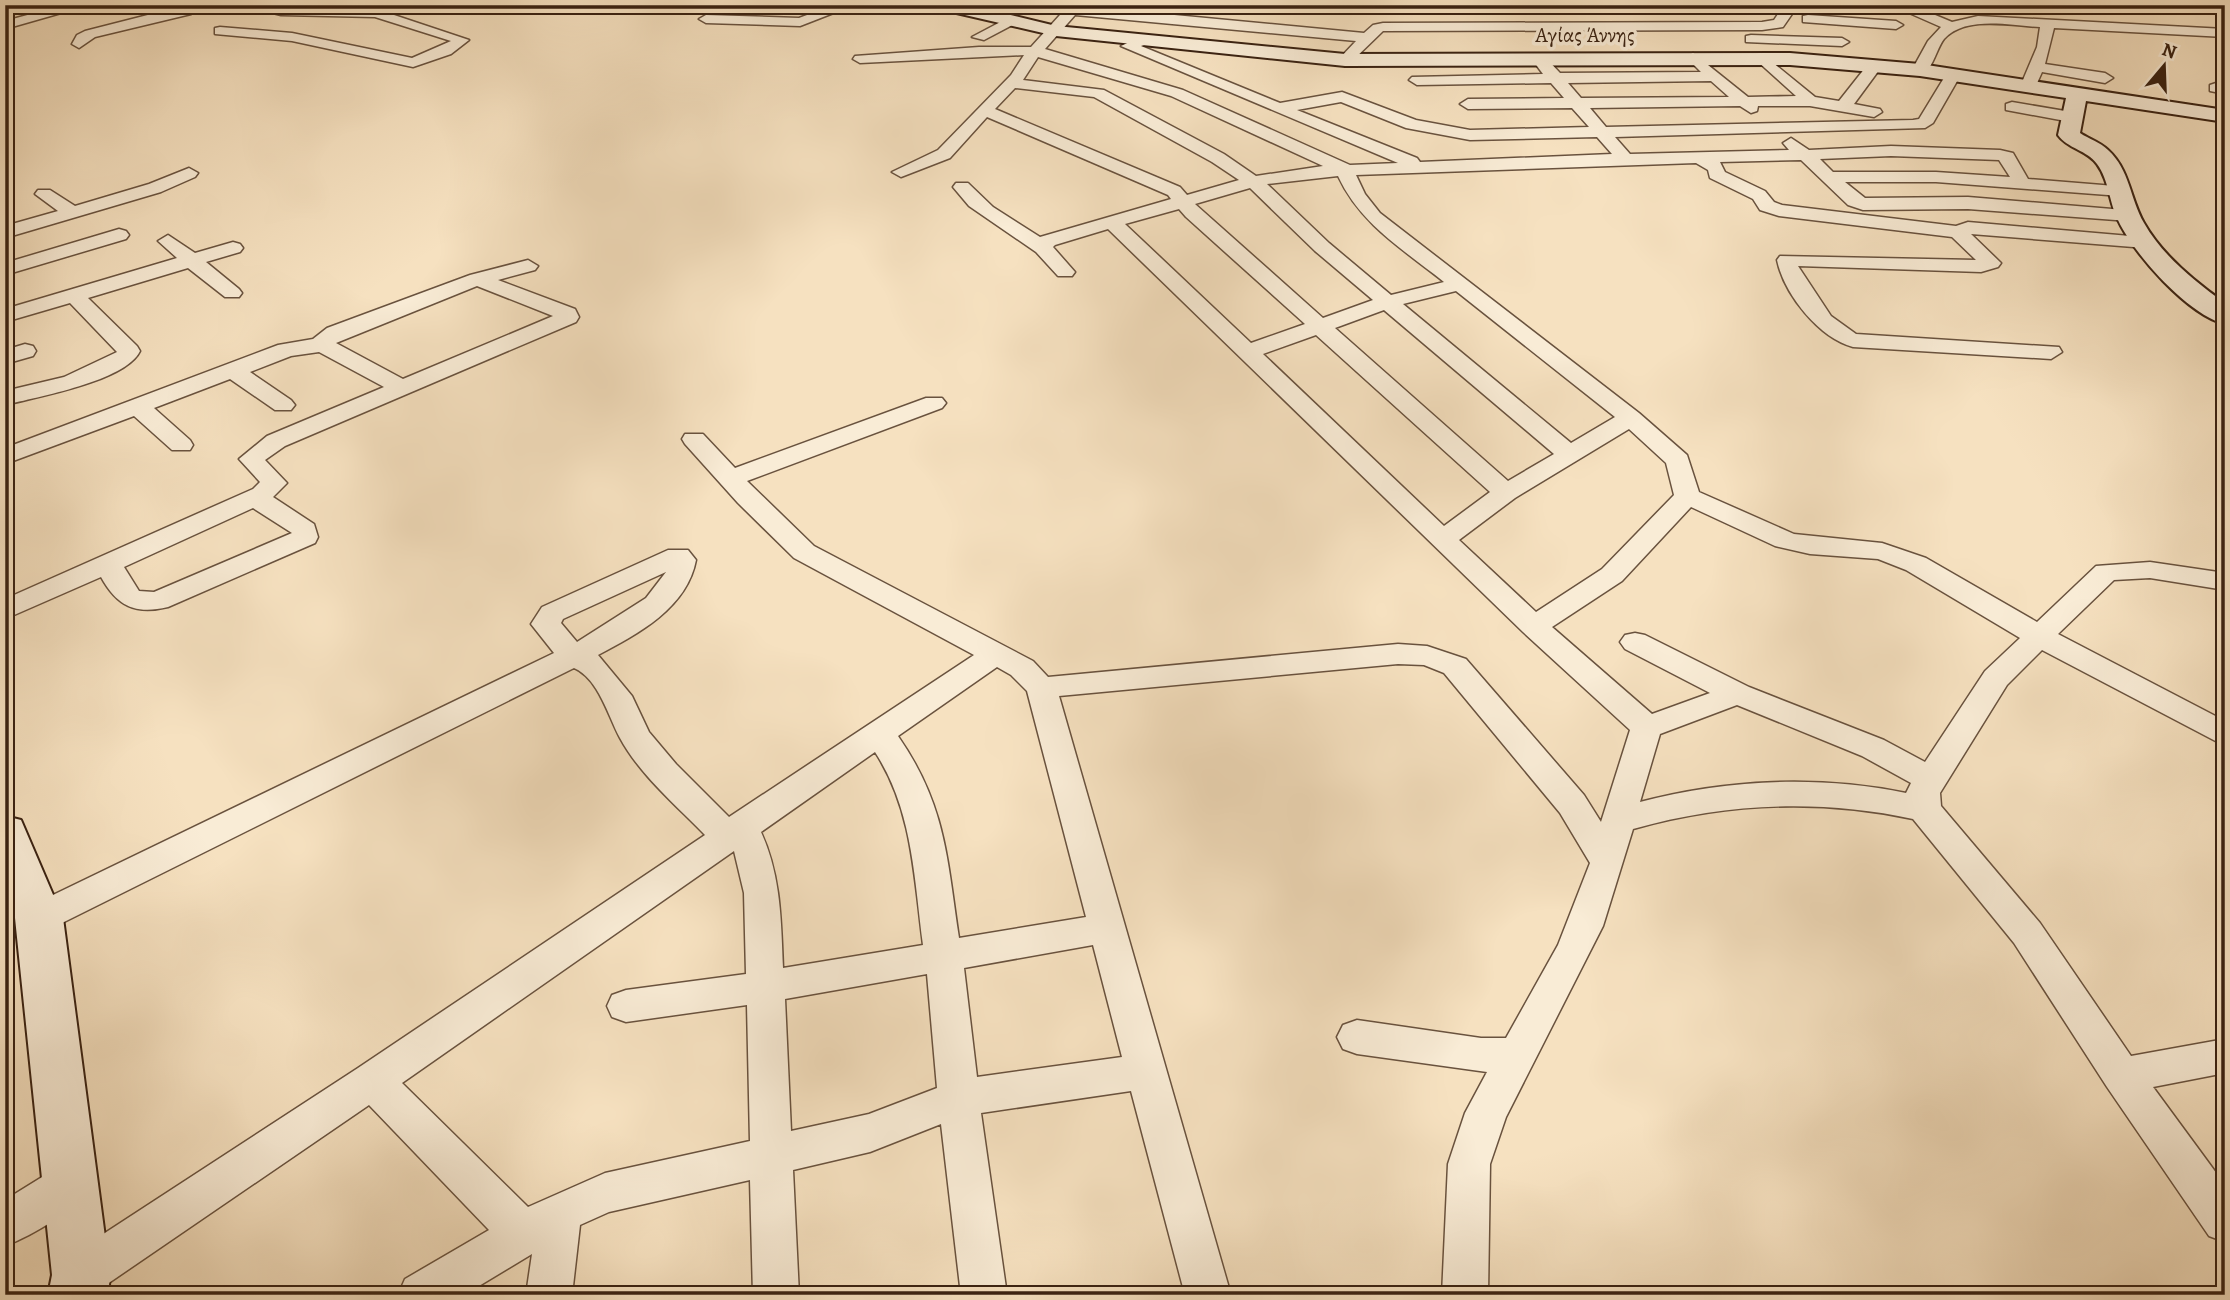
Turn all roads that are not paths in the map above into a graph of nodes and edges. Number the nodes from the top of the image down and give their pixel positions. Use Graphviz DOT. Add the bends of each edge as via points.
graph roads {
  1 [pos="22,5"];
  2 [pos="82,5"];
  3 [pos="198,5"];
  4 [pos="796,5"];
  5 [pos="847,5"];
  6 [pos="945,5"];
  7 [pos="1554,5"];
  8 [pos="1898,5"];
  9 [pos="1976,5"];
  10 [pos="251,6"];
  11 [pos="1075,8"];
  12 [pos="1527,9"];
  13 [pos="5,10"];
  14 [pos="2071,10"];
  15 [pos="1617,12"];
  16 [pos="2191,14"];
  17 [pos="1778,15"];
  18 [pos="706,19"];
  19 [pos="2012,19"];
  20 [pos="754,20"];
  21 [pos="1013,20"];
  22 [pos="800,22"];
  23 [pos="2048,22"];
  24 [pos="5,25"];
  25 [pos="1896,25"];
  26 [pos="1950,26"];
  27 [pos="2103,26"];
  28 [pos="1663,27"];
  29 [pos="2225,31"];
  30 [pos="779,37"];
  31 [pos="979,37"];
  32 [pos="944,38"];
  33 [pos="1367,38"];
  34 [pos="1492,38"];
  35 [pos="1145,40"];
  36 [pos="1046,41"];
  37 [pos="1842,42"];
  38 [pos="79,44"];
  39 [pos="1693,57"];
  40 [pos="1761,57"];
  41 [pos="1538,58"];
  42 [pos="860,59"];
  43 [pos="1345,60"];
  44 [pos="1874,66"];
  45 [pos="2037,67"];
  46 [pos="1920,70"];
  47 [pos="1714,76"];
  48 [pos="1952,76"];
  49 [pos="1554,77"];
  50 [pos="2105,78"];
  51 [pos="1417,80"];
  52 [pos="1012,83"];
  53 [pos="2028,87"];
  54 [pos="2077,93"];
  55 [pos="1575,102"];
  56 [pos="1745,102"];
  57 [pos="1810,102"];
  58 [pos="1468,104"];
  59 [pos="1843,107"];
  60 [pos="2012,107"];
  61 [pos="1278,108"];
  62 [pos="985,110"];
  63 [pos="2225,116"];
  64 [pos="2071,117"];
  65 [pos="1925,122"];
  66 [pos="1772,127"];
  67 [pos="1602,132"];
  68 [pos="1805,155"];
  69 [pos="1701,158"];
  70 [pos="1625,159"];
  71 [pos="1423,167"];
  72 [pos="1344,169"];
  73 [pos="901,172"];
  74 [pos="189,173"];
  75 [pos="1828,177"];
  76 [pos="1254,182"];
  77 [pos="2022,183"];
  78 [pos="962,187"];
  79 [pos="2122,191"];
  80 [pos="44,194"];
  81 [pos="1186,201"];
  82 [pos="74,213"];
  83 [pos="2129,215"];
  84 [pos="1112,222"];
  85 [pos="5,232"];
  86 [pos="1958,232"];
  87 [pos="119,235"];
  88 [pos="168,241"];
  89 [pos="2146,242"];
  90 [pos="233,248"];
  91 [pos="1043,248"];
  92 [pos="191,261"];
  93 [pos="528,266"];
  94 [pos="5,269"];
  95 [pos="1065,272"];
  96 [pos="477,279"];
  97 [pos="1461,284"];
  98 [pos="232,293"];
  99 [pos="74,296"];
  100 [pos="1387,302"];
  101 [pos="2224,315"];
  102 [pos="5,316"];
  103 [pos="1323,327"];
  104 [pos="320,345"];
  105 [pos="1248,352"];
  106 [pos="2052,352"];
  107 [pos="232,370"];
  108 [pos="404,388"];
  109 [pos="5,398"];
  110 [pos="934,403"];
  111 [pos="283,405"];
  112 [pos="137,406"];
  113 [pos="1631,418"];
  114 [pos="694,439"];
  115 [pos="181,445"];
  116 [pos="1570,455"];
  117 [pos="5,457"];
  118 [pos="732,478"];
  119 [pos="1506,493"];
  120 [pos="1687,496"];
  121 [pos="255,497"];
  122 [pos="1444,539"];
  123 [pos="107,562"];
  124 [pos="2225,582"];
  125 [pos="5,610"];
  126 [pos="1533,626"];
  127 [pos="2040,637"];
  128 [pos="1634,642"];
  129 [pos="994,655"];
  130 [pos="1041,688"];
  131 [pos="1738,694"];
  132 [pos="1647,727"];
  133 [pos="879,733"];
  134 [pos="2225,735"];
  135 [pos="1927,794"];
  136 [pos="1619,820"];
  137 [pos="734,831"];
  138 [pos="5,832"];
  139 [pos="1606,860"];
  140 [pos="39,918"];
  141 [pos="1108,928"];
  142 [pos="944,956"];
  143 [pos="765,987"];
  144 [pos="626,1006"];
  145 [pos="1357,1037"];
  146 [pos="1517,1055"];
  147 [pos="2225,1056"];
  148 [pos="1147,1072"];
  149 [pos="2121,1075"];
  150 [pos="372,1081"];
  151 [pos="958,1098"];
  152 [pos="769,1156"];
  153 [pos="70,1183"];
  154 [pos="2225,1221"];
  155 [pos="541,1223"];
  156 [pos="5,1225"];
  157 [pos="80,1285"];
  158 [pos="421,1295"];
  159 [pos="549,1295"];
  160 [pos="776,1295"];
  161 [pos="984,1295"];
  162 [pos="1208,1295"];
  163 [pos="1465,1295"];
  1 -- 13 [label="street"];
  2 -- 24 [label="street"];
  3 -- 38 [label="street" via="90,34"];
  4 -- 20 [label="street"];
  5 -- 22 [label="street"];
  6 -- 21 [label="street, Αγίας Άννης"];
  7 -- 12 [label="street"];
  8 -- 26 [label="street"];
  9 -- 19 [label="street"];
  10 -- 10 [label="street" via="219,29 292,37 413,63 462,40 376,13"];
  11 -- 33 [label="street"];
  11 -- 36 [label="street"];
  14 -- 27 [label="street"];
  15 -- 28 [label="street" via="1648,15"];
  16 -- 29 [label="street"];
  17 -- 25 [label="street"];
  17 -- 28 [label="street"];
  17 -- 34 [label="street"];
  17 -- 37 [label="street"];
  18 -- 20 [label="street"];
  19 -- 23 [label="street"];
  19 -- 26 [label="street"];
  20 -- 22 [label="street"];
  21 -- 31 [label="street"];
  21 -- 36 [label="street, Αγίας Άννης"];
  22 -- 30 [label="street"];
  23 -- 27 [label="street"];
  23 -- 45 [label="street"];
  26 -- 46 [label="street" via="1936,35"];
  27 -- 29 [label="street"];
  28 -- 33 [label="street" via="1390,26 1378,28"];
  31 -- 32 [label="street"];
  31 -- 36 [label="street"];
  33 -- 43 [label="street"];
  35 -- 36 [label="street, Αγίας Άννης"];
  35 -- 43 [label="street, Αγίας Άννης"];
  35 -- 61 [label="street" via="1128,46"];
  36 -- 42 [label="street"];
  36 -- 52 [label="street"];
  36 -- 72 [label="street" via="1177,93"];
  39 -- 40 [label="street, Αγίας Άννης"];
  39 -- 41 [label="street, Αγίας Άννης"];
  39 -- 47 [label="street"];
  40 -- 44 [label="street, Αγίας Άννης"];
  40 -- 57 [label="street"];
  41 -- 43 [label="street, Αγίας Άννης"];
  41 -- 49 [label="street"];
  44 -- 46 [label="street, Αγίας Άννης"];
  44 -- 59 [label="street"];
  45 -- 50 [label="street"];
  45 -- 53 [label="street"];
  46 -- 48 [label="street, Αγίας Άννης"];
  47 -- 49 [label="street"];
  47 -- 56 [label="street"];
  48 -- 53 [label="street, Αγίας Άννης"];
  48 -- 65 [label="street"];
  49 -- 51 [label="street"];
  49 -- 55 [label="street"];
  52 -- 62 [label="street"];
  52 -- 76 [label="street" via="1098,93"];
  53 -- 54 [label="street, Αγίας Άννης"];
  54 -- 63 [label="street, Αγίας Άννης"];
  54 -- 64 [label="street"];
  55 -- 56 [label="street"];
  55 -- 58 [label="street"];
  55 -- 67 [label="street"];
  56 -- 57 [label="street"];
  56 -- 66 [label="street"];
  57 -- 59 [label="street"];
  59 -- 65 [label="street"];
  60 -- 64 [label="street"];
  61 -- 67 [label="street" via="1337,96 1412,124 1470,135"];
  61 -- 71 [label="street"];
  62 -- 73 [label="street" via="944,153"];
  62 -- 81 [label="street" via="1153,180"];
  64 -- 79 [label="street" via="2068,135 2100,154"];
  65 -- 66 [label="street"];
  66 -- 67 [label="street"];
  66 -- 68 [label="street"];
  67 -- 70 [label="street"];
  68 -- 69 [label="street"];
  68 -- 75 [label="street"];
  68 -- 77 [label="street" via="1891,151 2000,155 2007,157"];
  69 -- 70 [label="street"];
  69 -- 86 [label="street" via="1717,168 1716,174 1759,195 1767,206"];
  70 -- 71 [label="street"];
  71 -- 72 [label="street"];
  72 -- 76 [label="street"];
  72 -- 97 [label="street" via="1373,217"];
  74 -- 82 [label="street"];
  75 -- 77 [label="street"];
  75 -- 83 [label="street" via="1863,204 1968,203"];
  76 -- 81 [label="street"];
  76 -- 100 [label="street"];
  77 -- 79 [label="street"];
  78 -- 91 [label="street" via="971,202"];
  79 -- 83 [label="street"];
  80 -- 82 [label="street"];
  81 -- 84 [label="street"];
  81 -- 103 [label="street" via="1193,213"];
  82 -- 85 [label="street"];
  83 -- 89 [label="street"];
  84 -- 91 [label="street" via="1054,237"];
  84 -- 105 [label="street"];
  86 -- 89 [label="street" via="1968,228"];
  86 -- 106 [label="street" via="1990,263 1787,260 1827,328 1838,336"];
  87 -- 94 [label="street"];
  88 -- 92 [label="street"];
  89 -- 101 [label="street" via="2197,295"];
  90 -- 92 [label="street"];
  91 -- 95 [label="street"];
  92 -- 98 [label="street"];
  92 -- 99 [label="street"];
  93 -- 96 [label="street"];
  96 -- 104 [label="street" via="335,333"];
  96 -- 108 [label="street" via="568,317"];
  97 -- 100 [label="street"];
  97 -- 113 [label="street"];
  99 -- 102 [label="street"];
  99 -- 109 [label="street" via="129,351 126,357 72,382"];
  100 -- 103 [label="street"];
  100 -- 116 [label="street"];
  103 -- 105 [label="street"];
  103 -- 119 [label="street"];
  104 -- 107 [label="street" via="296,347"];
  104 -- 108 [label="street"];
  105 -- 122 [label="street"];
  107 -- 111 [label="street"];
  107 -- 112 [label="street"];
  108 -- 121 [label="street" via="261,449 251,459 274,483"];
  110 -- 118 [label="street"];
  112 -- 115 [label="street"];
  112 -- 117 [label="street"];
  113 -- 116 [label="street"];
  113 -- 120 [label="street" via="1678,460"];
  114 -- 118 [label="street"];
  116 -- 119 [label="street"];
  118 -- 129 [label="street" via="804,552"];
  119 -- 122 [label="street"];
  120 -- 126 [label="street" via="1612,575"];
  120 -- 127 [label="street" via="1785,540 1901,557"];
  121 -- 123 [label="street"];
  121 -- 123 [label="street" via="305,530 304,537 145,605 128,598"];
  122 -- 126 [label="street"];
  123 -- 125 [label="street"];
  124 -- 127 [label="street" via="2150,570 2106,572"];
  126 -- 132 [label="street"];
  127 -- 134 [label="street"];
  127 -- 135 [label="street" via="1996,678"];
  128 -- 131 [label="street"];
  129 -- 130 [label="street" via="1022,668"];
  129 -- 133 [label="street"];
  130 -- 139 [label="street" via="1347,657 1427,656 1455,666 1572,804"];
  130 -- 141 [label="street"];
  131 -- 132 [label="street"];
  131 -- 135 [label="street" via="1873,748"];
  132 -- 136 [label="street" via="1623,792"];
  133 -- 137 [label="street"];
  133 -- 142 [label="street" via="918,802"];
  135 -- 136 [label="street" via="1882,799 1754,797 1654,809"];
  135 -- 149 [label="street"];
  136 -- 139 [label="street"];
  137 -- 140 [label="street" via="664,772 635,736 621,703 592,664 572,656"];
  137 -- 143 [label="street" via="754,856 762,893"];
  137 -- 150 [label="street"];
  138 -- 140 [label="street"];
  139 -- 146 [label="street" via="1593,906"];
  140 -- 153 [label="street"];
  141 -- 142 [label="street"];
  141 -- 148 [label="street"];
  142 -- 143 [label="street"];
  142 -- 151 [label="street"];
  143 -- 144 [label="street"];
  143 -- 152 [label="street"];
  145 -- 146 [label="street" via="1481,1055"];
  146 -- 163 [label="street" via="1486,1113 1469,1164"];
  147 -- 149 [label="street"];
  148 -- 151 [label="street"];
  148 -- 162 [label="street"];
  149 -- 154 [label="street"];
  150 -- 155 [label="street" via="446,1152"];
  150 -- 157 [label="street"];
  151 -- 152 [label="street" via="870,1133"];
  151 -- 161 [label="street" via="970,1217"];
  152 -- 155 [label="street" via="605,1193"];
  152 -- 160 [label="street"];
  153 -- 156 [label="street"];
  153 -- 157 [label="street"];
  155 -- 158 [label="street"];
  155 -- 159 [label="street"];
}
